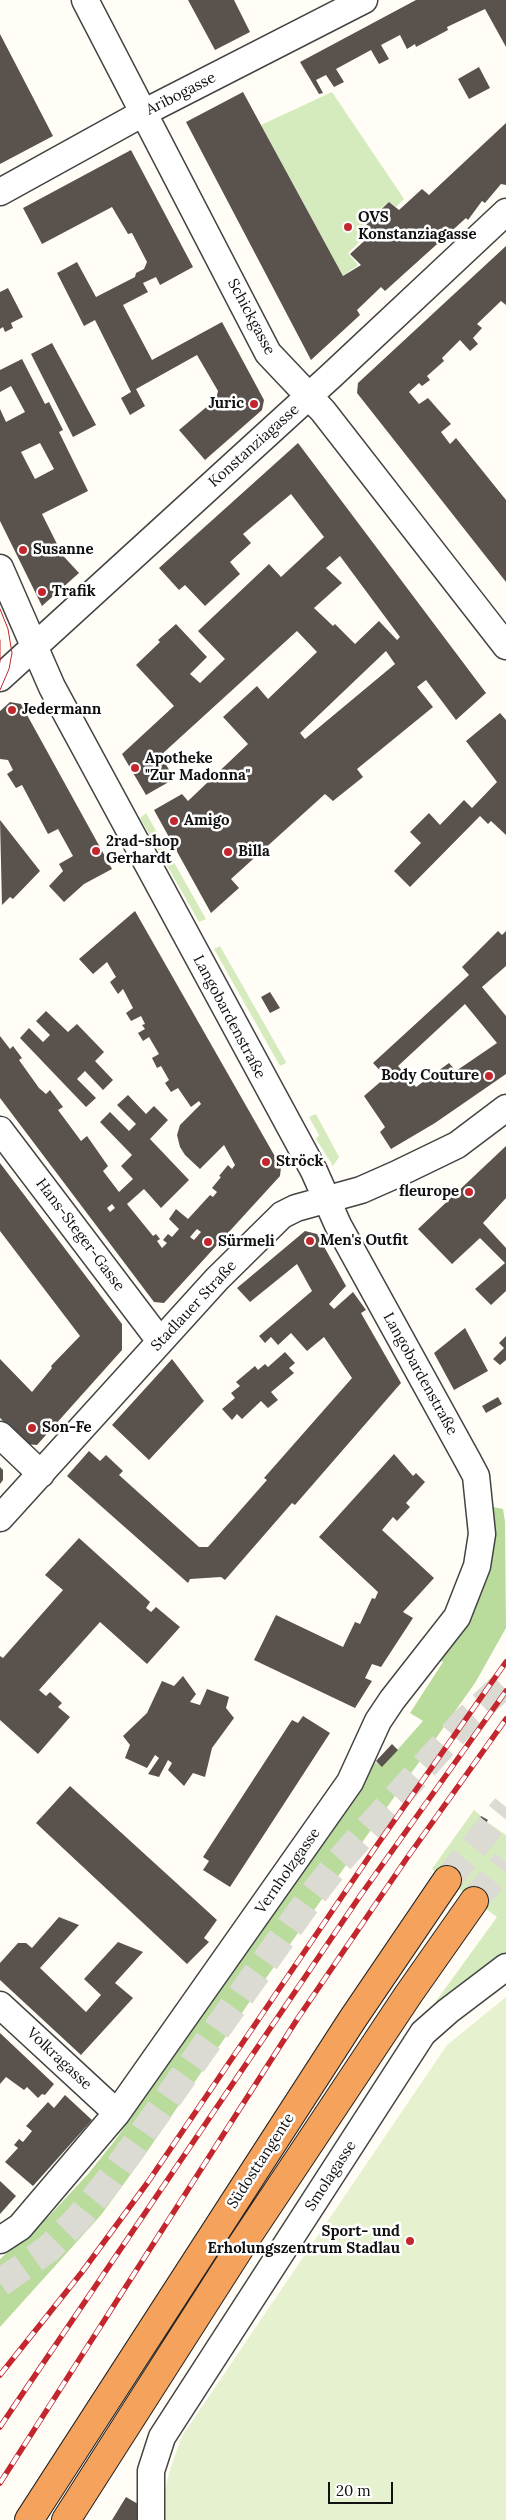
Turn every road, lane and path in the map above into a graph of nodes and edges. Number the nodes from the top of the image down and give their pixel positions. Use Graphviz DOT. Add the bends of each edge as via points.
graph roads {
  1 [pos="85,0"];
  2 [pos="364,0"];
  3 [pos="145,112"];
  4 [pos="0,192"];
  5 [pos="506,212"];
  6 [pos="308,396"];
  7 [pos="0,568"];
  8 [pos="34,646"];
  9 [pos="506,646"];
  10 [pos="0,678"];
  11 [pos="506,1108"];
  12 [pos="0,1130"];
  13 [pos="326,1199"];
  14 [pos="160,1341"];
  15 [pos="0,1435"];
  16 [pos="468,1460"];
  17 [pos="41,1474"];
  18 [pos="0,1518"];
  19 [pos="448,1880"];
  20 [pos="474,1901"];
  21 [pos="506,1967"];
  22 [pos="0,2005"];
  23 [pos="117,2113"];
  24 [pos="0,2240"];
  25 [pos="29,2520"];
  26 [pos="66,2520"];
  27 [pos="151,2520"];
  1 -- 3 [label="street, Schickgasse"];
  2 -- 3 [label="street, Aribogasse"];
  3 -- 4 [label="street, Aribogasse"];
  3 -- 6 [label="street, Schickgasse" via="268,353"];
  5 -- 6 [label="street, Konstanziagasse"];
  6 -- 8 [label="street, Konstanziagasse"];
  6 -- 9 [label="street, Schickgasse"];
  7 -- 8 [label="street, Langobardenstraße"];
  8 -- 10 [label="street, Konstanziagasse"];
  8 -- 13 [label="street, Langobardenstraße" via="52,687 314,1171"];
  11 -- 13 [label="street, Stadlauer Straße" via="457,1145 361,1190"];
  12 -- 14 [label="street, Hans-Steger-Gasse"];
  13 -- 14 [label="street, Stadlauer Straße" via="282,1215"];
  13 -- 16 [label="street, Langobardenstraße"];
  14 -- 17 [label="street, Stadlauer Straße"];
  15 -- 17 [label="street"];
  16 -- 23 [label="street, Vernholzgasse" via="476,1476 482,1534 477,1566 457,1617 392,1700 378,1721 350,1782"];
  17 -- 18 [label="street, Stadlauer Straße"];
  19 -- 25 [label="highway, Südosttangente" via="352,2020"];
  20 -- 26 [label="highway, Südosttangente" via="272,2198"];
  21 -- 27 [label="street, Smolagasse" via="423,2034 167,2429 151,2471"];
  22 -- 23 [label="street, Volkragasse"];
  23 -- 24 [label="street, Vernholzgasse" via="20,2227"];
}
